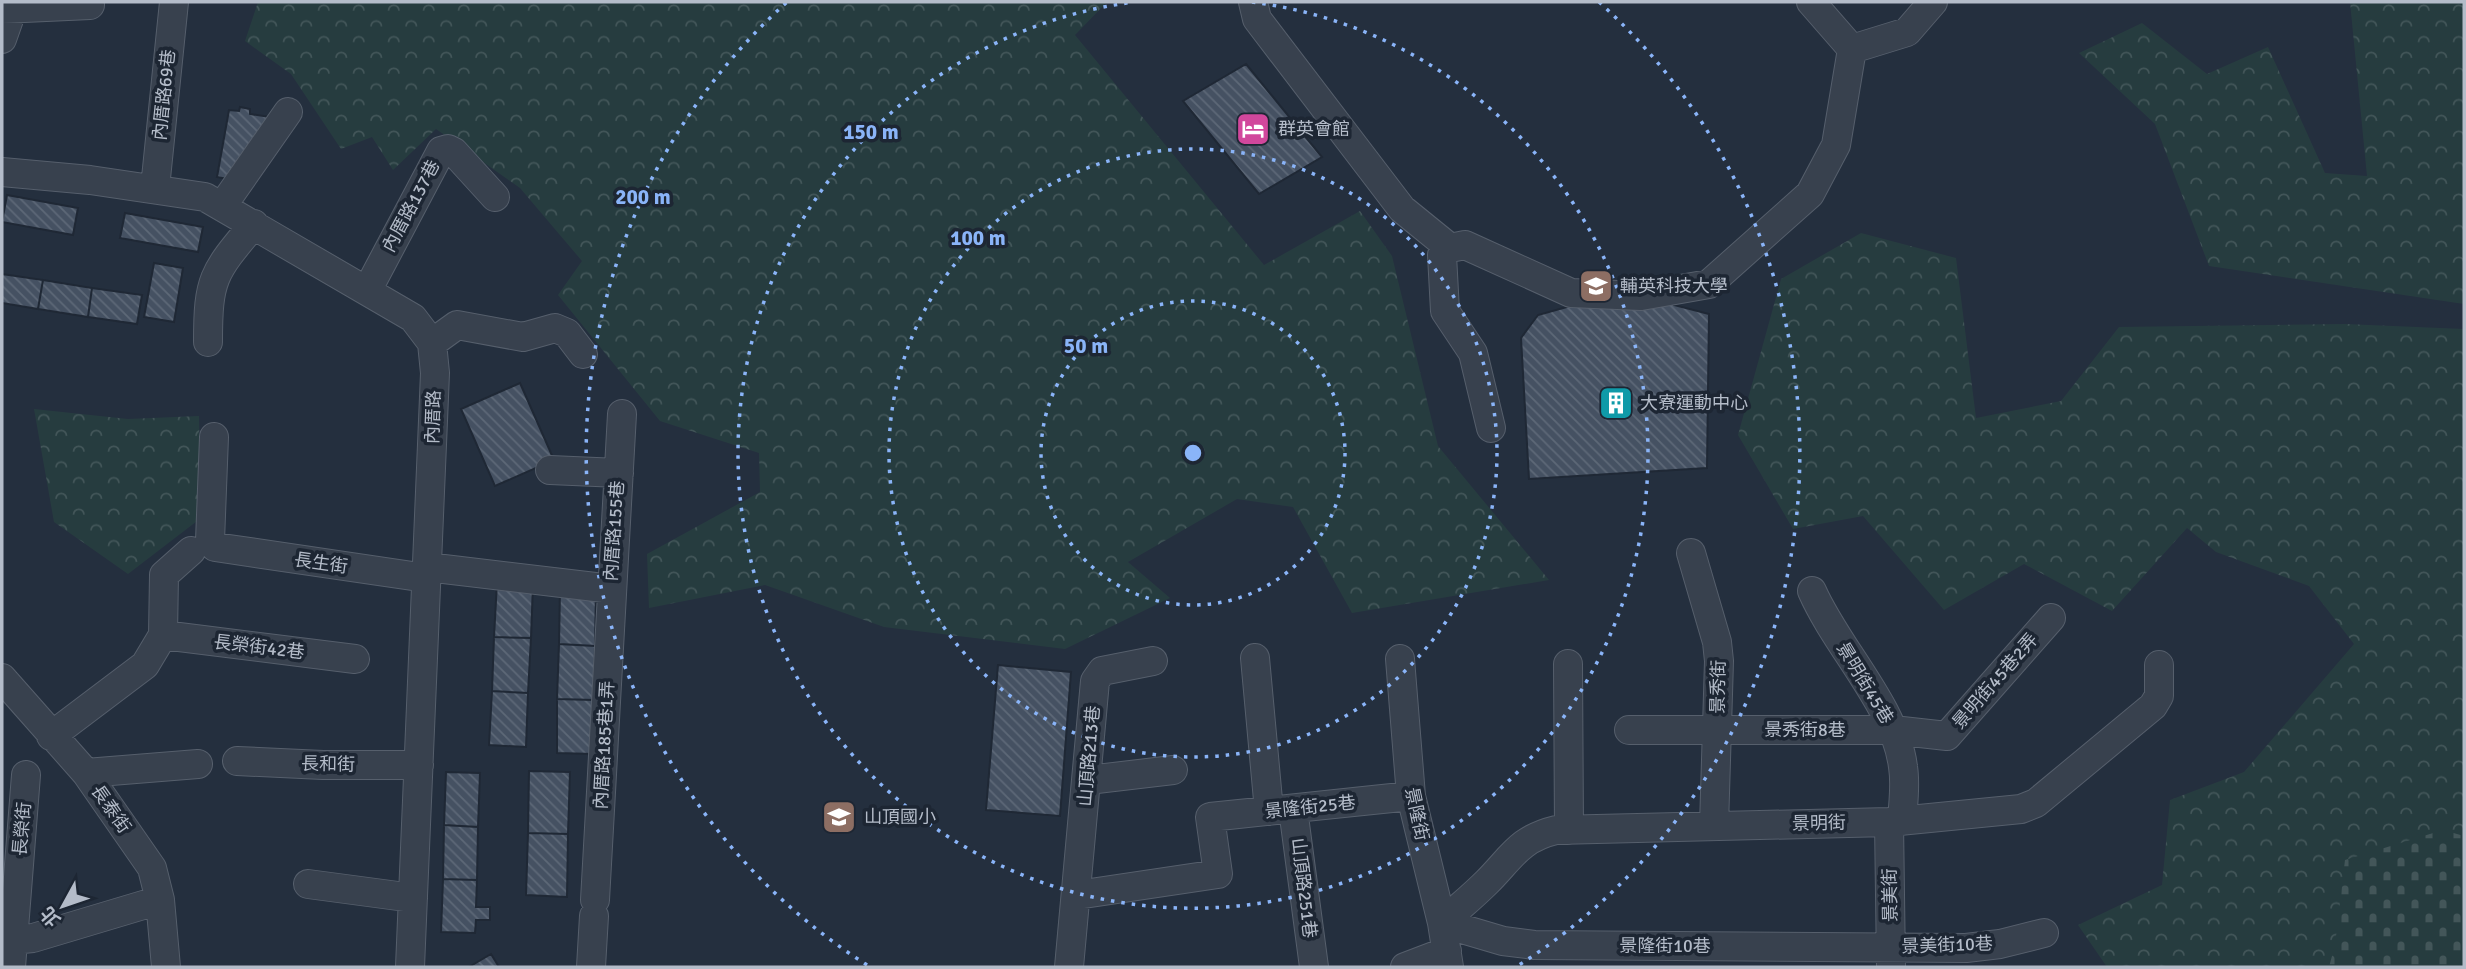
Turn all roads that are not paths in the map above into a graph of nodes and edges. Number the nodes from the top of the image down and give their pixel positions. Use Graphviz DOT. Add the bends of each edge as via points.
graph roads {
  1 [pos="174,2"];
  2 [pos="1253,2"];
  3 [pos="1811,2"];
  4 [pos="1933,2"];
  5 [pos="90,5"];
  6 [pos="10,6"];
  7 [pos="2,39"];
  8 [pos="1852,49"];
  9 [pos="288,112"];
  10 [pos="2,172"];
  11 [pos="155,188"];
  12 [pos="495,197"];
  13 [pos="223,205"];
  14 [pos="254,224"];
  15 [pos="1450,248"];
  16 [pos="367,291"];
  17 [pos="208,342"];
  18 [pos="432,342"];
  19 [pos="583,354"];
  20 [pos="622,414"];
  21 [pos="1492,428"];
  22 [pos="214,436"];
  23 [pos="550,470"];
  24 [pos="619,473"];
  25 [pos="203,549"];
  26 [pos="1691,553"];
  27 [pos="426,572"];
  28 [pos="612,589"];
  29 [pos="1812,592"];
  30 [pos="2051,618"];
  31 [pos="163,635"];
  32 [pos="1255,658"];
  33 [pos="355,659"];
  34 [pos="1400,659"];
  35 [pos="1153,661"];
  36 [pos="1569,664"];
  37 [pos="2159,666"];
  38 [pos="2,678"];
  39 [pos="1629,730"];
  40 [pos="1717,730"];
  41 [pos="1893,730"];
  42 [pos="51,736"];
  43 [pos="237,761"];
  44 [pos="198,764"];
  45 [pos="419,765"];
  46 [pos="1173,770"];
  47 [pos="86,772"];
  48 [pos="26,775"];
  49 [pos="1088,780"];
  50 [pos="1411,796"];
  51 [pos="1281,810"];
  52 [pos="1895,821"];
  53 [pos="1714,826"];
  54 [pos="1569,830"];
  55 [pos="308,884"];
  56 [pos="1077,895"];
  57 [pos="413,898"];
  58 [pos="160,900"];
  59 [pos="1442,923"];
  60 [pos="2044,933"];
  61 [pos="12,954"];
  62 [pos="1891,957"];
  63 [pos="1448,959"];
  64 [pos="166,967"];
  65 [pos="410,967"];
  66 [pos="591,967"];
  67 [pos="1069,967"];
  68 [pos="1314,967"];
  69 [pos="1405,967"];
  1 -- 11 [label="street, 內厝路69巷"];
  2 -- 15 [label="street" via="1257,19 1402,209"];
  3 -- 8 [label="street"];
  4 -- 8 [label="street" via="1908,32"];
  5 -- 6 [label="street"];
  6 -- 7 [label="street"];
  8 -- 15 [label="street" via="1836,145 1810,194 1709,284 1641,296 1571,293 1465,245"];
  9 -- 13 [label="street"];
  10 -- 11 [label="street"];
  11 -- 13 [label="street"];
  12 -- 16 [label="street, 內厝路137巷" via="454,152 441,151"];
  13 -- 14 [label="street"];
  14 -- 16 [label="street"];
  14 -- 17 [label="street" via="217,271 208,295"];
  15 -- 21 [label="street" via="1443,255 1446,311 1473,353"];
  16 -- 18 [label="street" via="413,318"];
  18 -- 19 [label="street" via="457,326 523,337 555,328 567,333"];
  18 -- 27 [label="street, 內厝路" via="435,373"];
  20 -- 24 [label="street, 內厝路155巷"];
  22 -- 25 [label="street" via="210,541"];
  23 -- 24 [label="street"];
  24 -- 28 [label="street, 內厝路155巷"];
  25 -- 27 [label="street, 長生街"];
  25 -- 31 [label="street" via="164,575"];
  26 -- 40 [label="street, 景秀街" via="1717,642"];
  27 -- 28 [label="street, 內厝路155巷"];
  27 -- 45 [label="street, 內厝路"];
  28 -- 66 [label="street, 內厝路185巷1弄"];
  29 -- 41 [label="street, 景明街45巷"];
  30 -- 41 [label="street, 景明街45巷2弄" via="1947,736"];
  31 -- 33 [label="street, 長榮街42巷"];
  31 -- 42 [label="street" via="145,665"];
  32 -- 51 [label="street, 山頂路251巷"];
  34 -- 50 [label="street, 景隆街"];
  35 -- 49 [label="street, 山頂路213巷" via="1098,673"];
  36 -- 54 [label="street"];
  37 -- 52 [label="street, 景明街" via="2159,696 2153,706 2036,803 1998,814"];
  38 -- 42 [label="street, 長泰街"];
  39 -- 40 [label="street, 景秀街8巷"];
  40 -- 41 [label="street, 景秀街8巷"];
  40 -- 53 [label="street, 景秀街"];
  41 -- 52 [label="street, 景明街45巷" via="1903,766"];
  42 -- 47 [label="street, 長泰街"];
  43 -- 45 [label="street, 長和街"];
  44 -- 47 [label="street"];
  45 -- 57 [label="street, 內厝路"];
  46 -- 49 [label="street"];
  47 -- 58 [label="street, 長泰街" via="152,868"];
  48 -- 61 [label="street, 長榮街"];
  49 -- 56 [label="street, 山頂路213巷"];
  50 -- 51 [label="street, 景隆街25巷"];
  50 -- 59 [label="street, 景隆街"];
  51 -- 56 [label="street, 景隆街25巷" via="1210,817 1219,874"];
  51 -- 68 [label="street, 山頂路251巷"];
  52 -- 53 [label="street, 景明街"];
  52 -- 62 [label="street, 景美街"];
  53 -- 54 [label="street, 景明街"];
  54 -- 59 [label="street, 景明街" via="1536,834 1523,842"];
  55 -- 57 [label="street"];
  56 -- 67 [label="street, 山頂路213巷"];
  57 -- 65 [label="street, 內厝路"];
  58 -- 61 [label="street" via="33,938"];
  58 -- 64 [label="street, 長泰街"];
  59 -- 62 [label="street, 景隆街10巷" via="1534,945"];
  59 -- 63 [label="street, 景隆街"];
  60 -- 62 [label="street, 景美街10巷" via="2000,944"];
  63 -- 69 [label="street"];
}
